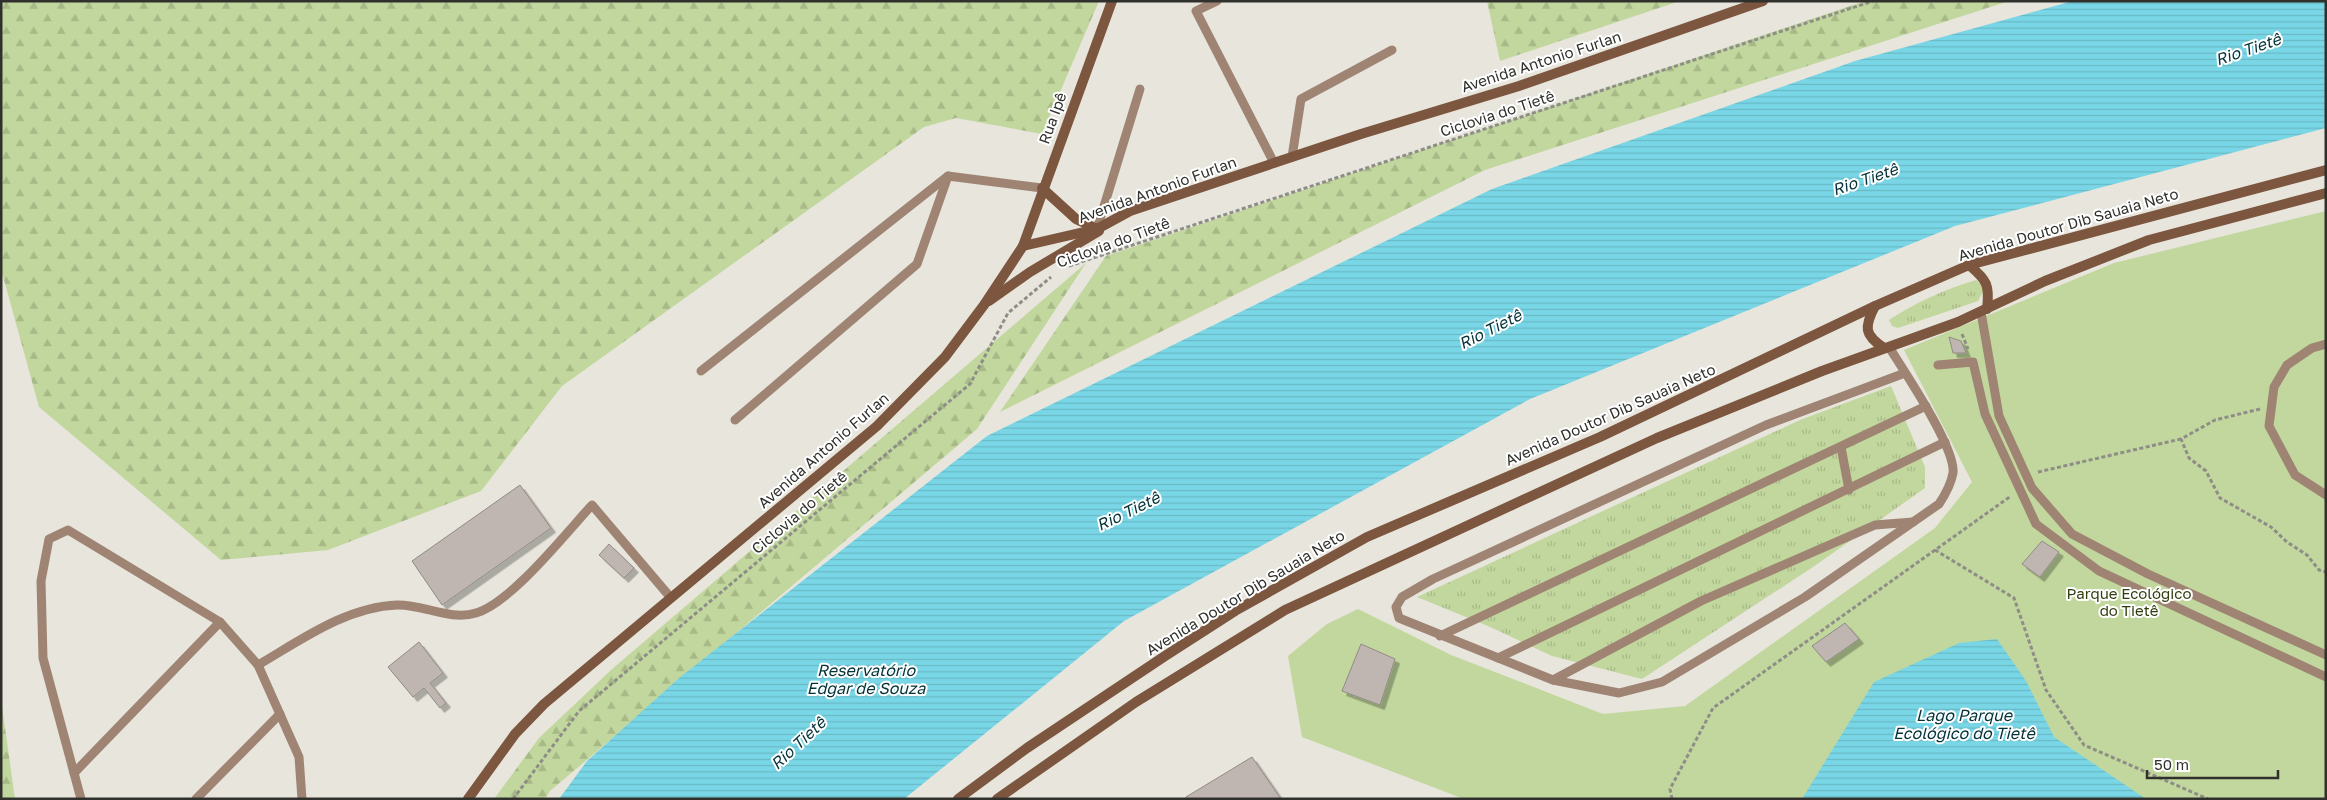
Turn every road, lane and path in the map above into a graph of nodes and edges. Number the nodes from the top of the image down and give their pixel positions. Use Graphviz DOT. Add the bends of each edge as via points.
graph roads {
  1 [pos="1112,1"];
  2 [pos="1217,1"];
  3 [pos="1763,1"];
  4 [pos="1873,1"];
  5 [pos="1392,50"];
  6 [pos="1140,89"];
  7 [pos="1292,157"];
  8 [pos="1274,163"];
  9 [pos="2326,170"];
  10 [pos="948,176"];
  11 [pos="1042,188"];
  12 [pos="2326,193"];
  13 [pos="1130,211"];
  14 [pos="1097,229"];
  15 [pos="1022,246"];
  16 [pos="1969,265"];
  17 [pos="1060,269"];
  18 [pos="1053,276"];
  19 [pos="984,305"];
  20 [pos="1875,306"];
  21 [pos="1984,310"];
  22 [pos="1958,322"];
  23 [pos="2326,344"];
  24 [pos="1887,348"];
  25 [pos="1973,362"];
  26 [pos="1938,365"];
  27 [pos="701,371"];
  28 [pos="1905,373"];
  29 [pos="1926,406"];
  30 [pos="2270,407"];
  31 [pos="735,420"];
  32 [pos="2181,439"];
  33 [pos="1945,442"];
  34 [pos="1841,447"];
  35 [pos="2026,475"];
  36 [pos="1849,490"];
  37 [pos="2019,490"];
  38 [pos="2326,495"];
  39 [pos="1913,522"];
  40 [pos="1935,550"];
  41 [pos="2326,572"];
  42 [pos="671,598"];
  43 [pos="220,622"];
  44 [pos="1440,636"];
  45 [pos="2326,655"];
  46 [pos="1498,658"];
  47 [pos="258,665"];
  48 [pos="2326,677"];
  49 [pos="1553,680"];
  50 [pos="280,714"];
  51 [pos="74,773"];
  52 [pos="81,799"];
  53 [pos="196,799"];
  54 [pos="302,799"];
  55 [pos="468,799"];
  56 [pos="513,799"];
  57 [pos="958,799"];
  58 [pos="997,799"];
  59 [pos="1672,799"];
  60 [pos="2208,799"];
  1 -- 11 [label="main road, Rua Ipê"];
  2 -- 8 [label="lane" via="1196,11"];
  3 -- 7 [label="main road, Avenida Antonio Furlan" via="1519,86"];
  4 -- 17 [label="path, Ciclovia do Tietê"];
  5 -- 7 [label="lane" via="1301,99"];
  6 -- 14 [label="lane"];
  7 -- 8 [label="main road, Avenida Antonio Furlan"];
  8 -- 13 [label="main road, Avenida Antonio Furlan"];
  9 -- 16 [label="main road, Avenida Doutor Dib Sauaia Neto"];
  10 -- 11 [label="lane"];
  10 -- 27 [label="lane"];
  10 -- 31 [label="lane" via="917,264"];
  11 -- 14 [label="main road" via="1076,219"];
  11 -- 15 [label="main road, Rua Ipê"];
  12 -- 21 [label="main road" via="2149,240 2045,281"];
  13 -- 14 [label="main road, Avenida Antonio Furlan"];
  13 -- 19 [label="main road" via="1030,272"];
  14 -- 15 [label="main road, Avenida Antonio Furlan"];
  15 -- 19 [label="main road, Avenida Antonio Furlan"];
  16 -- 20 [label="main road, Avenida Doutor Dib Sauaia Neto"];
  16 -- 21 [label="main road" via="1987,283 1989,295"];
  18 -- 56 [label="path, Ciclovia do Tietê" via="1008,313 970,384 579,711"];
  19 -- 42 [label="main road, Avenida Antonio Furlan" via="944,357 877,426"];
  20 -- 24 [label="main road" via="1868,335"];
  20 -- 57 [label="main road, Avenida Doutor Dib Sauaia Neto" via="1600,437 1367,537 1308,568 1102,697"];
  21 -- 22 [label="main road"];
  21 -- 35 [label="lane" via="1999,416"];
  22 -- 24 [label="main road"];
  22 -- 25 [label="path"];
  23 -- 30 [label="lane" via="2312,348 2287,365 2274,386"];
  24 -- 28 [label="lane"];
  24 -- 58 [label="main road" via="1657,438 1285,610 1136,702"];
  25 -- 26 [label="lane"];
  25 -- 37 [label="lane" via="1985,414"];
  28 -- 29 [label="lane"];
  28 -- 44 [label="lane" via="1766,425 1433,579 1402,597 1396,607 1399,618"];
  29 -- 33 [label="lane"];
  29 -- 34 [label="lane"];
  30 -- 32 [label="path" via="2215,420"];
  30 -- 38 [label="lane" via="2269,426 2295,475"];
  32 -- 35 [label="path"];
  32 -- 41 [label="path" via="2189,458 2206,472 2220,498 2271,527 2307,555 2319,570"];
  33 -- 36 [label="lane"];
  33 -- 39 [label="lane" via="1953,471 1947,491 1940,504"];
  34 -- 36 [label="lane"];
  34 -- 44 [label="lane"];
  35 -- 45 [label="lane" via="2032,488 2072,534 2148,574"];
  36 -- 46 [label="lane"];
  37 -- 40 [label="path"];
  37 -- 48 [label="lane" via="2036,524 2099,571"];
  39 -- 49 [label="lane" via="1875,525 1702,601"];
  39 -- 49 [label="lane" via="1805,597 1662,682 1619,694"];
  40 -- 59 [label="path" via="1713,708 1670,790"];
  40 -- 60 [label="path" via="2014,598 2046,690 2084,745"];
  42 -- 47 [label="lane" via="592,505 505,598 475,613 449,614 398,605 356,611"];
  42 -- 55 [label="main road, Avenida Antonio Furlan" via="544,704 516,734"];
  43 -- 47 [label="lane"];
  43 -- 51 [label="lane"];
  43 -- 51 [label="lane" via="68,530 49,539 41,581 43,658"];
  44 -- 46 [label="lane"];
  46 -- 49 [label="lane"];
  47 -- 50 [label="lane"];
  50 -- 53 [label="lane"];
  50 -- 54 [label="lane" via="299,757"];
  51 -- 52 [label="lane"];
}
